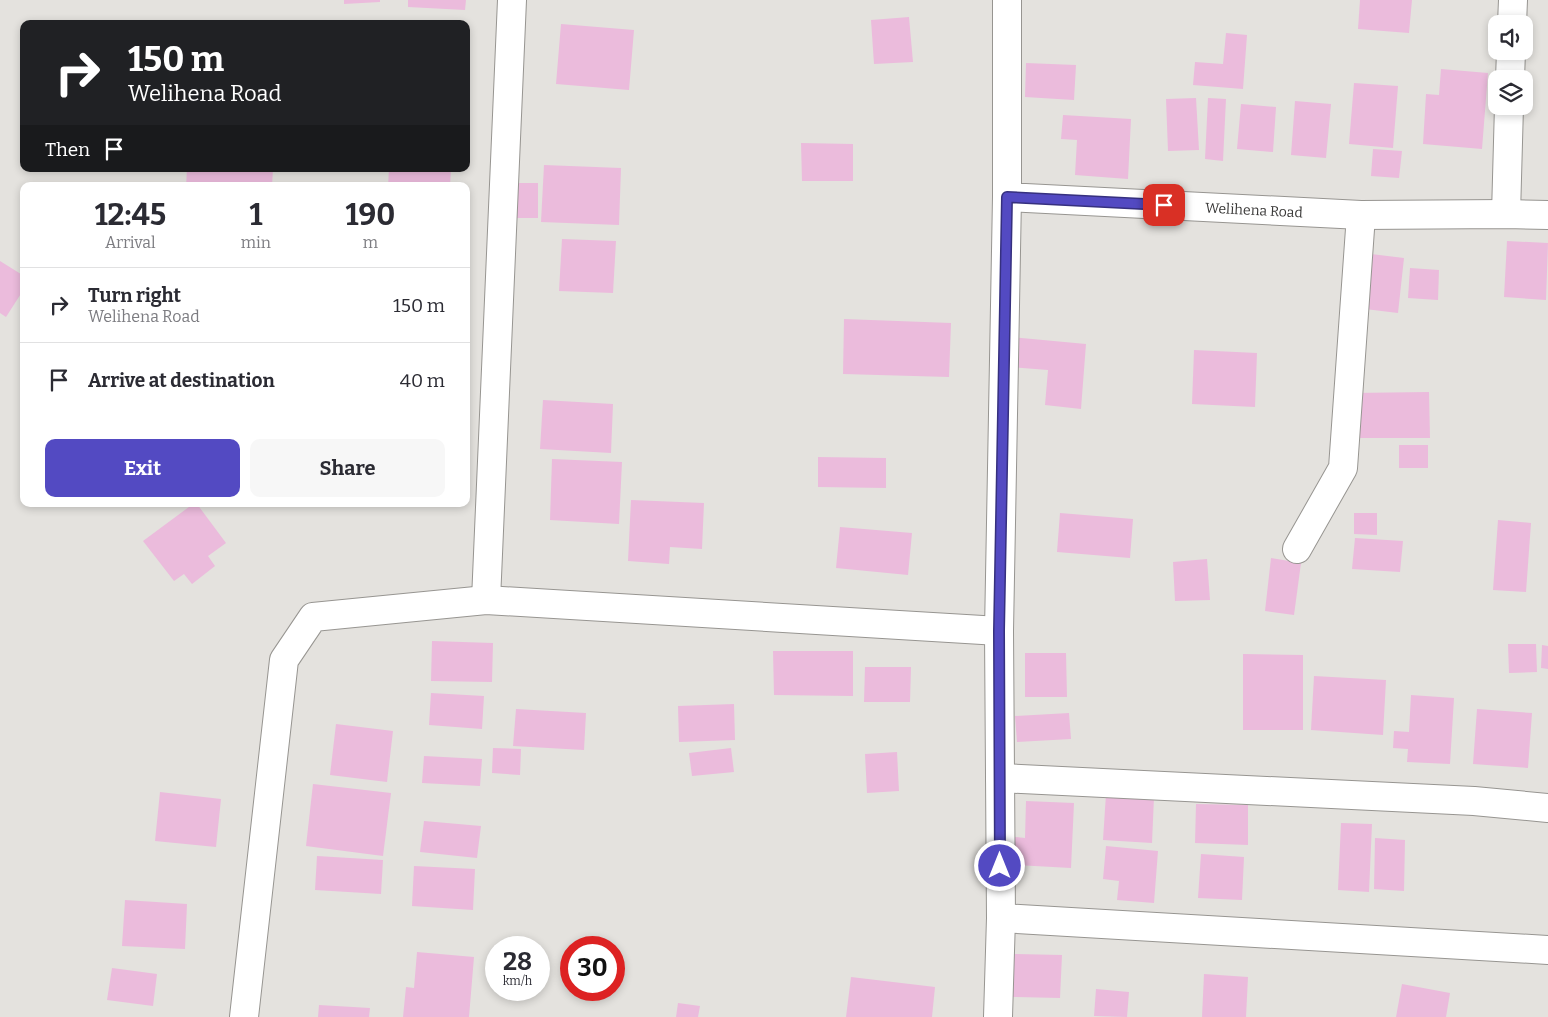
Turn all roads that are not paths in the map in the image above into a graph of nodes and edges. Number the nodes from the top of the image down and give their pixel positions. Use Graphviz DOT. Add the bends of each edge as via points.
graph roads {
  1 [pos="512,0"];
  2 [pos="1007,0"];
  3 [pos="1513,0"];
  4 [pos="1512,15"];
  5 [pos="1509,115"];
  6 [pos="1007,197"];
  7 [pos="1506,214"];
  8 [pos="1548,215"];
  9 [pos="1361,216"];
  10 [pos="1297,549"];
  11 [pos="486,600"];
  12 [pos="999,631"];
  13 [pos="1000,778"];
  14 [pos="1548,808"];
  15 [pos="1001,918"];
  16 [pos="1548,950"];
  17 [pos="244,1017"];
  18 [pos="998,1017"];
  1 -- 11 [label="street"];
  2 -- 6 [label="street"];
  3 -- 4 [label="street"];
  5 -- 7 [label="street"];
  6 -- 9 [label="street, Welihena Road"];
  6 -- 12 [label="street"];
  7 -- 8 [label="street, Welihena Road"];
  7 -- 9 [label="street, Welihena Road"];
  9 -- 10 [label="street" via="1343,468"];
  11 -- 12 [label="street"];
  11 -- 17 [label="street" via="313,617 284,660"];
  12 -- 13 [label="street"];
  13 -- 14 [label="street" via="1474,801"];
  13 -- 15 [label="street"];
  15 -- 16 [label="street"];
  15 -- 18 [label="street"];
}
